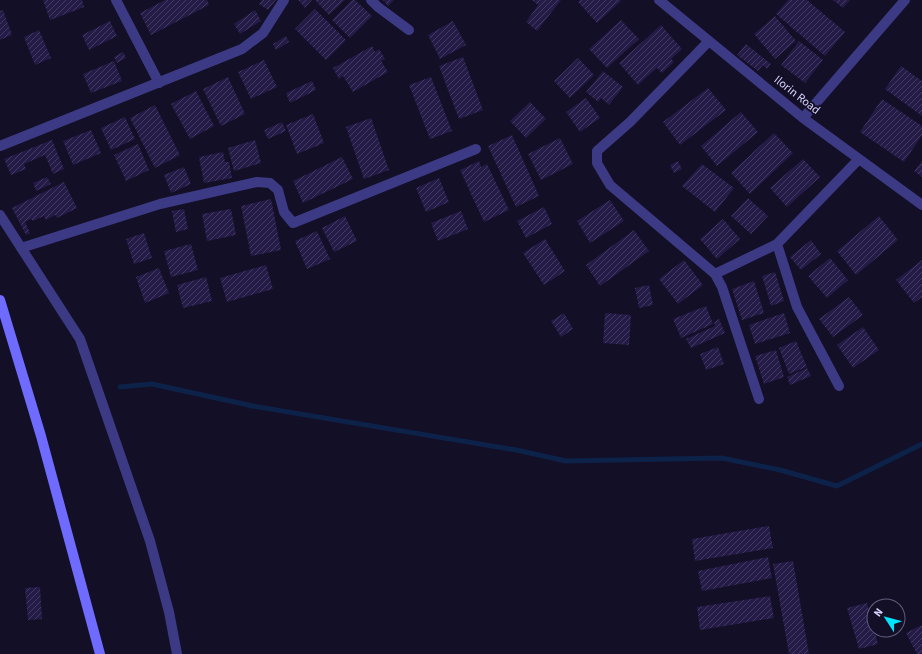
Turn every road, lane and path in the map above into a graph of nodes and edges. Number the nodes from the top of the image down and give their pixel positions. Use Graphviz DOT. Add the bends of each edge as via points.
graph roads {
  1 [pos="116,0"];
  2 [pos="284,0"];
  3 [pos="371,0"];
  4 [pos="659,0"];
  5 [pos="905,0"];
  6 [pos="409,30"];
  7 [pos="709,41"];
  8 [pos="159,84"];
  9 [pos="804,118"];
  10 [pos="0,146"];
  11 [pos="476,150"];
  12 [pos="859,159"];
  13 [pos="922,205"];
  14 [pos="0,215"];
  15 [pos="777,244"];
  16 [pos="21,248"];
  17 [pos="715,274"];
  18 [pos="0,300"];
  19 [pos="839,386"];
  20 [pos="759,399"];
  21 [pos="100,654"];
  22 [pos="177,654"];
  1 -- 8 [label="street"];
  2 -- 8 [label="street" via="263,33 242,49"];
  3 -- 6 [label="street"];
  4 -- 7 [label="street, Ilorin Road"];
  5 -- 9 [label="street"];
  7 -- 9 [label="street, Ilorin Road"];
  7 -- 17 [label="street" via="630,122 597,151 597,163 610,185"];
  8 -- 10 [label="street"];
  9 -- 12 [label="street, Ilorin Road"];
  11 -- 16 [label="street" via="293,223 284,212 278,190 270,183 257,182 160,204"];
  12 -- 13 [label="street, Ilorin Road"];
  12 -- 15 [label="street"];
  14 -- 16 [label="street"];
  15 -- 17 [label="street"];
  15 -- 19 [label="street" via="797,306"];
  16 -- 22 [label="street" via="80,339 150,541"];
  17 -- 20 [label="street" via="722,287"];
  18 -- 21 [label="main road" via="42,436"];
}
